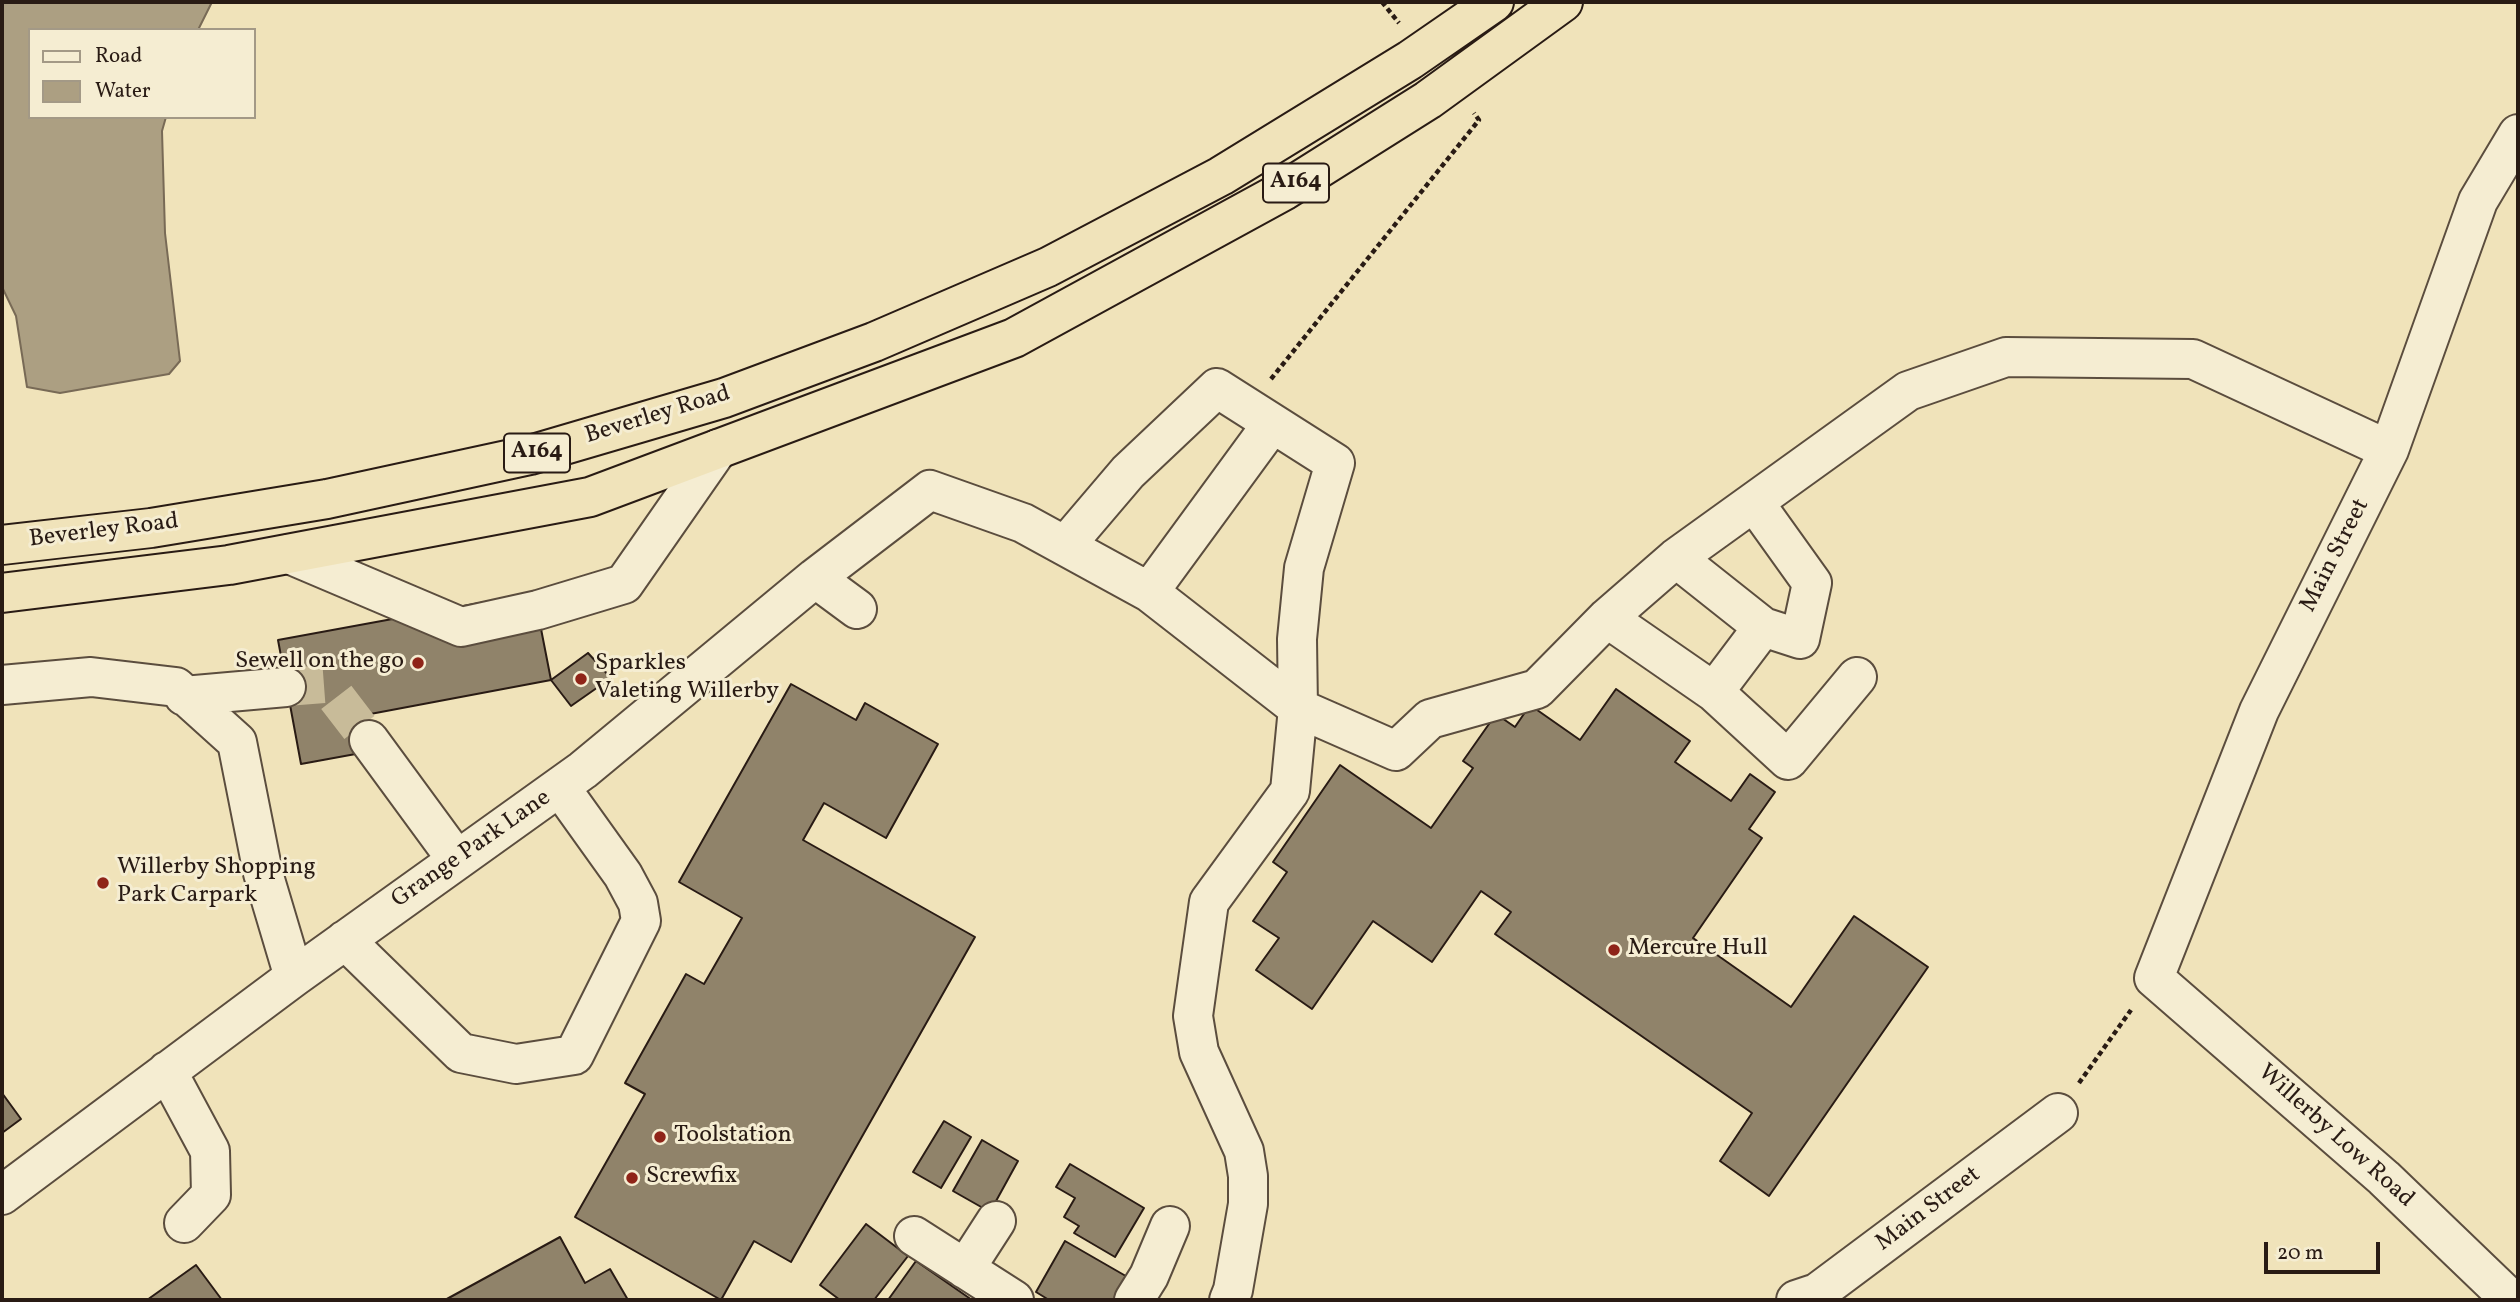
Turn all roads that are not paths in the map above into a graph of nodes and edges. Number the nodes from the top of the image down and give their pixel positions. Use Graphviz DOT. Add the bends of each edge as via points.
graph roads {
  1 [pos="1494,2"];
  2 [pos="1563,2"];
  3 [pos="2518,134"];
  4 [pos="1260,416"];
  5 [pos="718,449"];
  6 [pos="2389,450"];
  7 [pos="1754,502"];
  8 [pos="2,545"];
  9 [pos="1065,546"];
  10 [pos="289,554"];
  11 [pos="1676,558"];
  12 [pos="815,578"];
  13 [pos="1149,592"];
  14 [pos="2,593"];
  15 [pos="857,609"];
  16 [pos="1607,618"];
  17 [pos="1763,627"];
  18 [pos="1857,677"];
  19 [pos="2,685"];
  20 [pos="286,687"];
  21 [pos="1714,692"];
  22 [pos="184,696"];
  23 [pos="1298,708"];
  24 [pos="369,740"];
  25 [pos="560,787"];
  26 [pos="457,860"];
  27 [pos="345,940"];
  28 [pos="294,977"];
  29 [pos="2154,978"];
  30 [pos="167,1071"];
  31 [pos="2058,1113"];
  32 [pos="2,1195"];
  33 [pos="996,1221"];
  34 [pos="184,1223"];
  35 [pos="1170,1226"];
  36 [pos="914,1236"];
  37 [pos="965,1269"];
  38 [pos="1014,1300"];
  39 [pos="1134,1300"];
  40 [pos="1228,1300"];
  41 [pos="1796,1300"];
  42 [pos="2511,1300"];
  1 -- 8 [label="highway, Beverley Road / A164" via="1410,60 1221,176 1048,267 874,342 724,398 530,455 327,499 151,528"];
  2 -- 5 [label="highway, Beverley Road / A164" via="1428,100 1284,190 1014,338"];
  3 -- 6 [label="street, Main Street" via="2479,201"];
  4 -- 9 [label="street" via="1217,388 1128,471"];
  4 -- 13 [label="street"];
  4 -- 23 [label="street" via="1335,463 1304,568 1297,639"];
  5 -- 10 [label="highway, Beverley Road / A164" via="590,496"];
  5 -- 10 [label="street" via="624,584 538,610 461,626"];
  6 -- 7 [label="street" via="2193,359 2006,357 1908,391"];
  6 -- 29 [label="street, Main Street" via="2259,711"];
  7 -- 11 [label="street"];
  7 -- 17 [label="street" via="1812,583 1800,639"];
  9 -- 12 [label="street, Grange Park Lane" via="1023,523 930,490"];
  9 -- 13 [label="street"];
  10 -- 14 [label="highway, Beverley Road / A164"];
  11 -- 16 [label="street"];
  11 -- 17 [label="street"];
  12 -- 15 [label="street"];
  12 -- 25 [label="street, Grange Park Lane"];
  13 -- 23 [label="street"];
  16 -- 21 [label="street"];
  16 -- 23 [label="street" via="1537,689 1430,719 1396,751"];
  17 -- 21 [label="street"];
  18 -- 21 [label="street" via="1788,760"];
  19 -- 22 [label="street" via="91,677 176,687"];
  20 -- 22 [label="street"];
  22 -- 28 [label="street" via="237,742 262,873"];
  23 -- 40 [label="street" via="1290,791 1209,902 1193,1016 1199,1052 1244,1151 1248,1176 1248,1204"];
  24 -- 26 [label="street"];
  25 -- 26 [label="street, Grange Park Lane"];
  25 -- 27 [label="street" via="622,875 638,903 642,921 574,1055 516,1064 461,1053"];
  26 -- 27 [label="street, Grange Park Lane"];
  27 -- 28 [label="street, Grange Park Lane"];
  28 -- 30 [label="street, Grange Park Lane"];
  29 -- 42 [label="street, Willerby Low Road" via="2384,1178"];
  30 -- 32 [label="street, Grange Park Lane"];
  30 -- 34 [label="street" via="211,1151 211,1195"];
  31 -- 41 [label="street, Main Street" via="1817,1293"];
  33 -- 37 [label="street"];
  35 -- 39 [label="street"];
  36 -- 37 [label="street"];
  37 -- 38 [label="street"];
}
